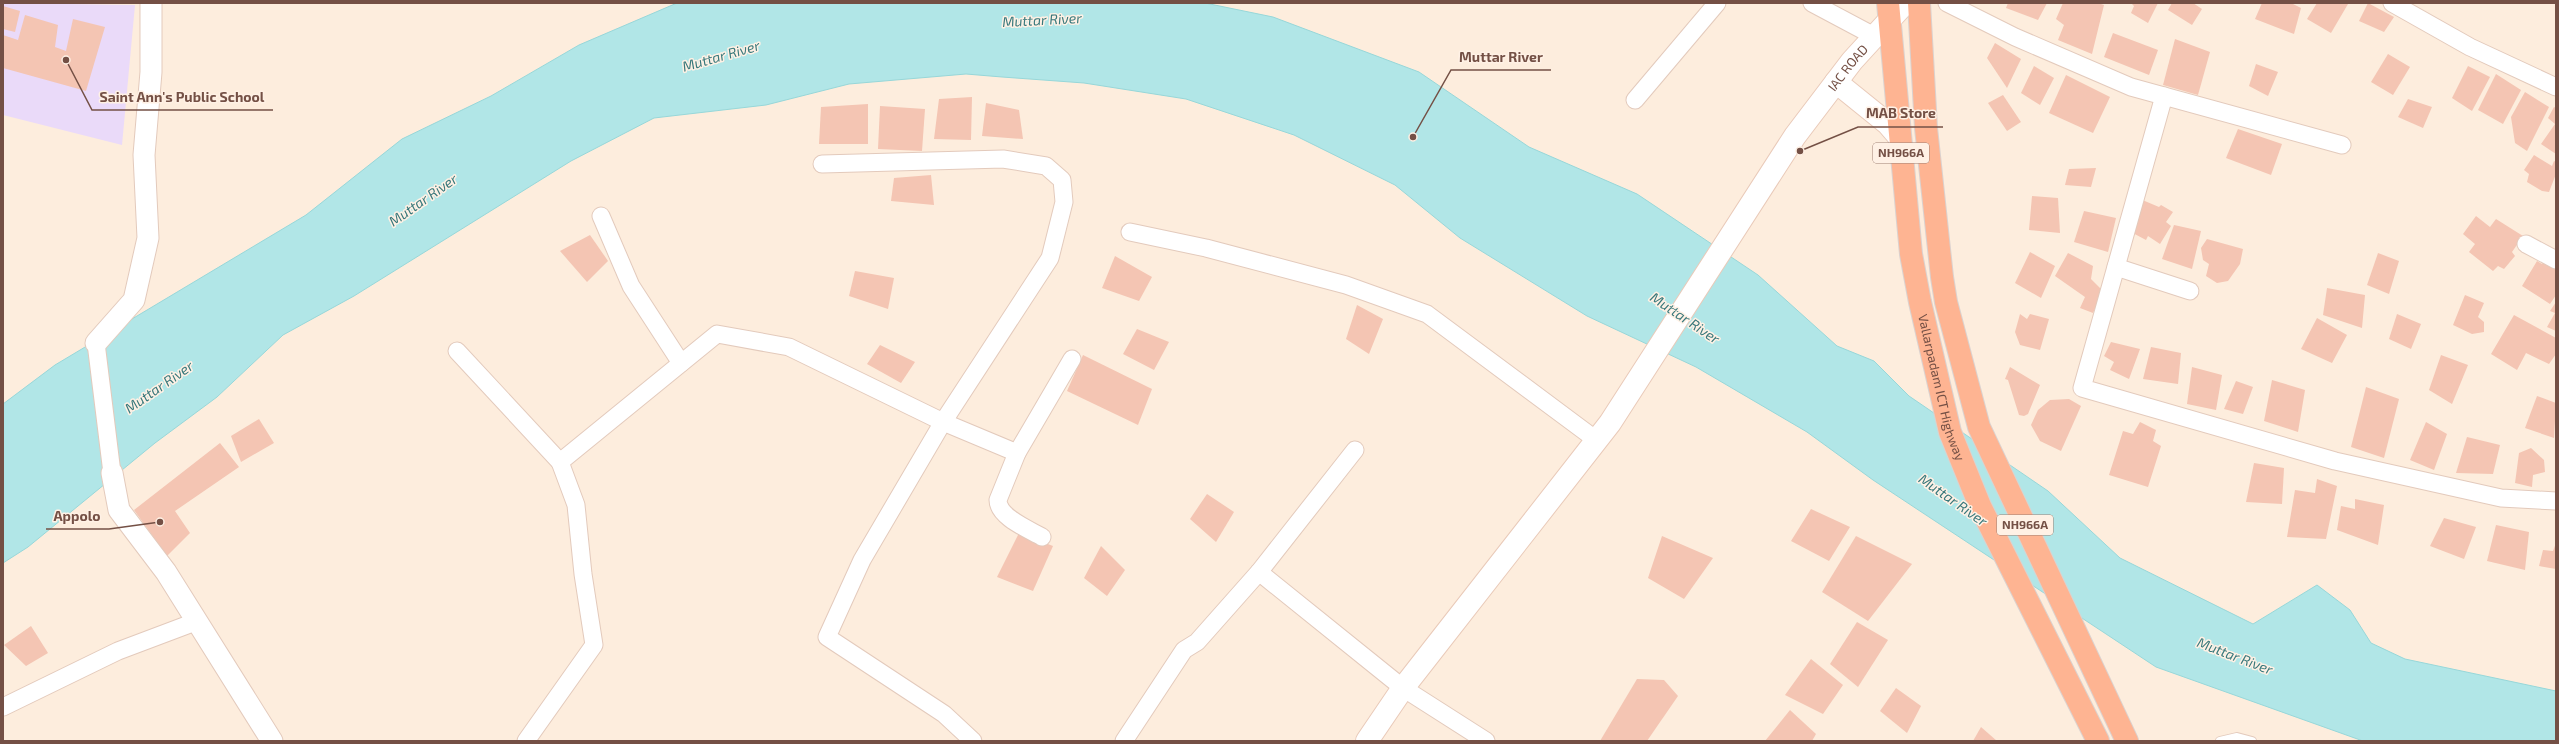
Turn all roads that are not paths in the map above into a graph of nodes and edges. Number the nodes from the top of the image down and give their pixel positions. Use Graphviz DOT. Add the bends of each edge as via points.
graph roads {
  1 [pos="151,3"];
  2 [pos="1717,3"];
  3 [pos="1812,3"];
  4 [pos="1905,3"];
  5 [pos="1919,3"];
  6 [pos="1947,3"];
  7 [pos="2392,3"];
  8 [pos="1883,20"];
  9 [pos="1836,82"];
  10 [pos="2556,87"];
  11 [pos="2164,96"];
  12 [pos="1635,100"];
  13 [pos="1900,138"];
  14 [pos="2342,145"];
  15 [pos="822,164"];
  16 [pos="601,216"];
  17 [pos="1130,232"];
  18 [pos="2526,244"];
  19 [pos="2556,260"];
  20 [pos="2116,267"];
  21 [pos="2190,291"];
  22 [pos="96,343"];
  23 [pos="457,351"];
  24 [pos="1072,359"];
  25 [pos="681,364"];
  26 [pos="944,422"];
  27 [pos="1595,439"];
  28 [pos="1355,450"];
  29 [pos="1017,453"];
  30 [pos="560,462"];
  31 [pos="112,473"];
  32 [pos="2556,501"];
  33 [pos="1042,537"];
  34 [pos="1259,572"];
  35 [pos="195,622"];
  36 [pos="1403,688"];
  37 [pos="3,707"];
  38 [pos="272,741"];
  39 [pos="526,741"];
  40 [pos="973,741"];
  41 [pos="1124,741"];
  42 [pos="1367,741"];
  43 [pos="1486,741"];
  44 [pos="2098,741"];
  45 [pos="2127,741"];
  46 [pos="2220,741"];
  47 [pos="2252,741"];
  1 -- 22 [label="street" via="150,72 144,155 148,238 134,300"];
  2 -- 12 [label="street"];
  3 -- 8 [label="street"];
  4 -- 8 [label="main road, IAC ROAD"];
  5 -- 45 [label="highway, Vallarpadam ICT Highway / NH966A" via="1926,128 1946,302 1979,427"];
  6 -- 11 [label="street" via="2015,37 2131,87"];
  7 -- 10 [label="street" via="2470,47"];
  8 -- 9 [label="main road, IAC ROAD"];
  8 -- 13 [label="highway, Vallarpadam ICT Highway / NH966A"];
  9 -- 13 [label="main road" via="1888,124"];
  9 -- 27 [label="main road, IAC ROAD" via="1794,136 1610,423"];
  11 -- 14 [label="street"];
  11 -- 20 [label="street"];
  13 -- 44 [label="highway, Vallarpadam ICT Highway / NH966A" via="1912,254 1920,302 1950,432 1980,506"];
  15 -- 26 [label="street" via="1003,159 1046,166 1062,180 1064,202 1050,258"];
  16 -- 25 [label="street" via="631,286"];
  17 -- 27 [label="street" via="1206,248 1346,285 1427,314"];
  18 -- 19 [label="street"];
  20 -- 21 [label="street"];
  20 -- 32 [label="street" via="2082,388 2336,461 2501,498"];
  22 -- 31 [label="street"];
  23 -- 30 [label="street"];
  24 -- 29 [label="street"];
  25 -- 26 [label="street" via="718,334 789,347"];
  25 -- 30 [label="street"];
  26 -- 29 [label="street"];
  26 -- 40 [label="street" via="862,560 827,637 944,714"];
  27 -- 36 [label="main road, IAC ROAD"];
  28 -- 34 [label="street"];
  29 -- 33 [label="street" via="1000,490 998,506 1005,514"];
  30 -- 39 [label="street" via="576,505 594,645"];
  31 -- 35 [label="street" via="119,510 166,572"];
  34 -- 36 [label="street"];
  34 -- 41 [label="street" via="1197,642 1184,650"];
  35 -- 37 [label="street" via="118,651"];
  35 -- 38 [label="street"];
  36 -- 42 [label="main road, IAC ROAD"];
  36 -- 43 [label="street"];
  46 -- 47 [label="lane" via="2237,737"];
}
